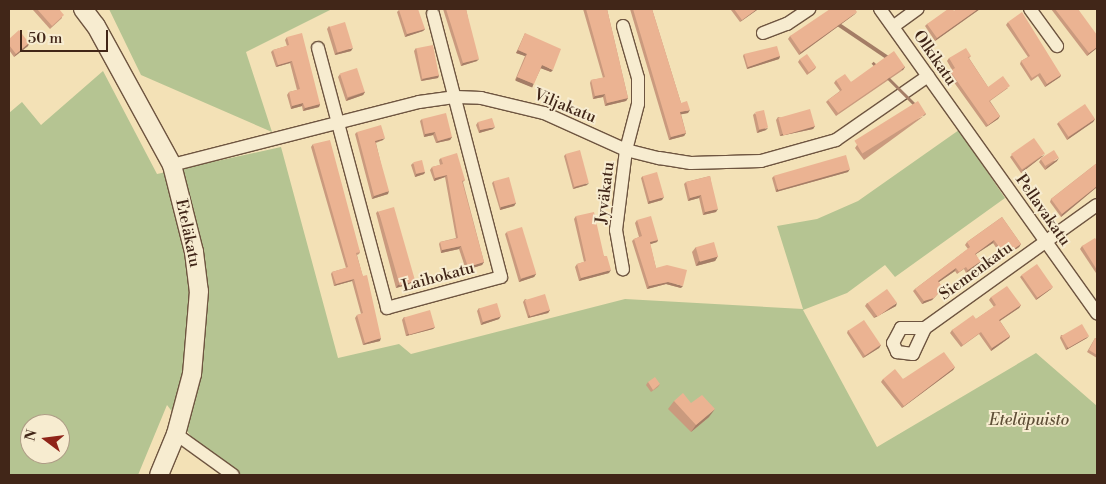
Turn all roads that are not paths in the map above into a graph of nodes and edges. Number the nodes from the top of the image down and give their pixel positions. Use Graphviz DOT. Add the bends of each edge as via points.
graph roads {
  1 [pos="83,9"];
  2 [pos="809,9"];
  3 [pos="880,9"];
  4 [pos="917,9"];
  5 [pos="1030,9"];
  6 [pos="433,14"];
  7 [pos="623,26"];
  8 [pos="894,26"];
  9 [pos="763,33"];
  10 [pos="1057,46"];
  11 [pos="318,48"];
  12 [pos="928,76"];
  13 [pos="456,97"];
  14 [pos="339,124"];
  15 [pos="963,126"];
  16 [pos="626,150"];
  17 [pos="172,165"];
  18 [pos="1097,205"];
  19 [pos="1046,242"];
  20 [pos="623,269"];
  21 [pos="1097,312"];
  22 [pos="925,328"];
  23 [pos="176,434"];
  24 [pos="159,475"];
  25 [pos="233,475"];
  1 -- 17 [label="main road, Eteläkatu" via="115,59"];
  2 -- 9 [label="street" via="788,24"];
  3 -- 8 [label="street, Olkikatu"];
  4 -- 8 [label="street"];
  5 -- 10 [label="street"];
  6 -- 13 [label="street"];
  7 -- 16 [label="street, Jyväkatu" via="638,78 638,104"];
  8 -- 12 [label="street, Olkikatu"];
  11 -- 14 [label="street"];
  12 -- 15 [label="street, Olkikatu"];
  12 -- 16 [label="street, Viljakatu" via="836,140 785,157 744,163 691,163"];
  13 -- 14 [label="street, Viljakatu" via="419,102"];
  13 -- 14 [label="street, Laihokatu" via="501,277 387,308"];
  13 -- 16 [label="street, Viljakatu" via="481,98 544,113"];
  14 -- 17 [label="street, Viljakatu"];
  15 -- 19 [label="street, Pellavakatu"];
  16 -- 20 [label="street, Jyväkatu" via="616,230"];
  17 -- 23 [label="main road, Eteläkatu" via="194,252 199,291 192,374"];
  18 -- 19 [label="street, Siemenkatu"];
  19 -- 21 [label="street, Pellavakatu"];
  19 -- 22 [label="street, Siemenkatu"];
  23 -- 24 [label="main road, Eteläkatu"];
  23 -- 25 [label="street"];
}
